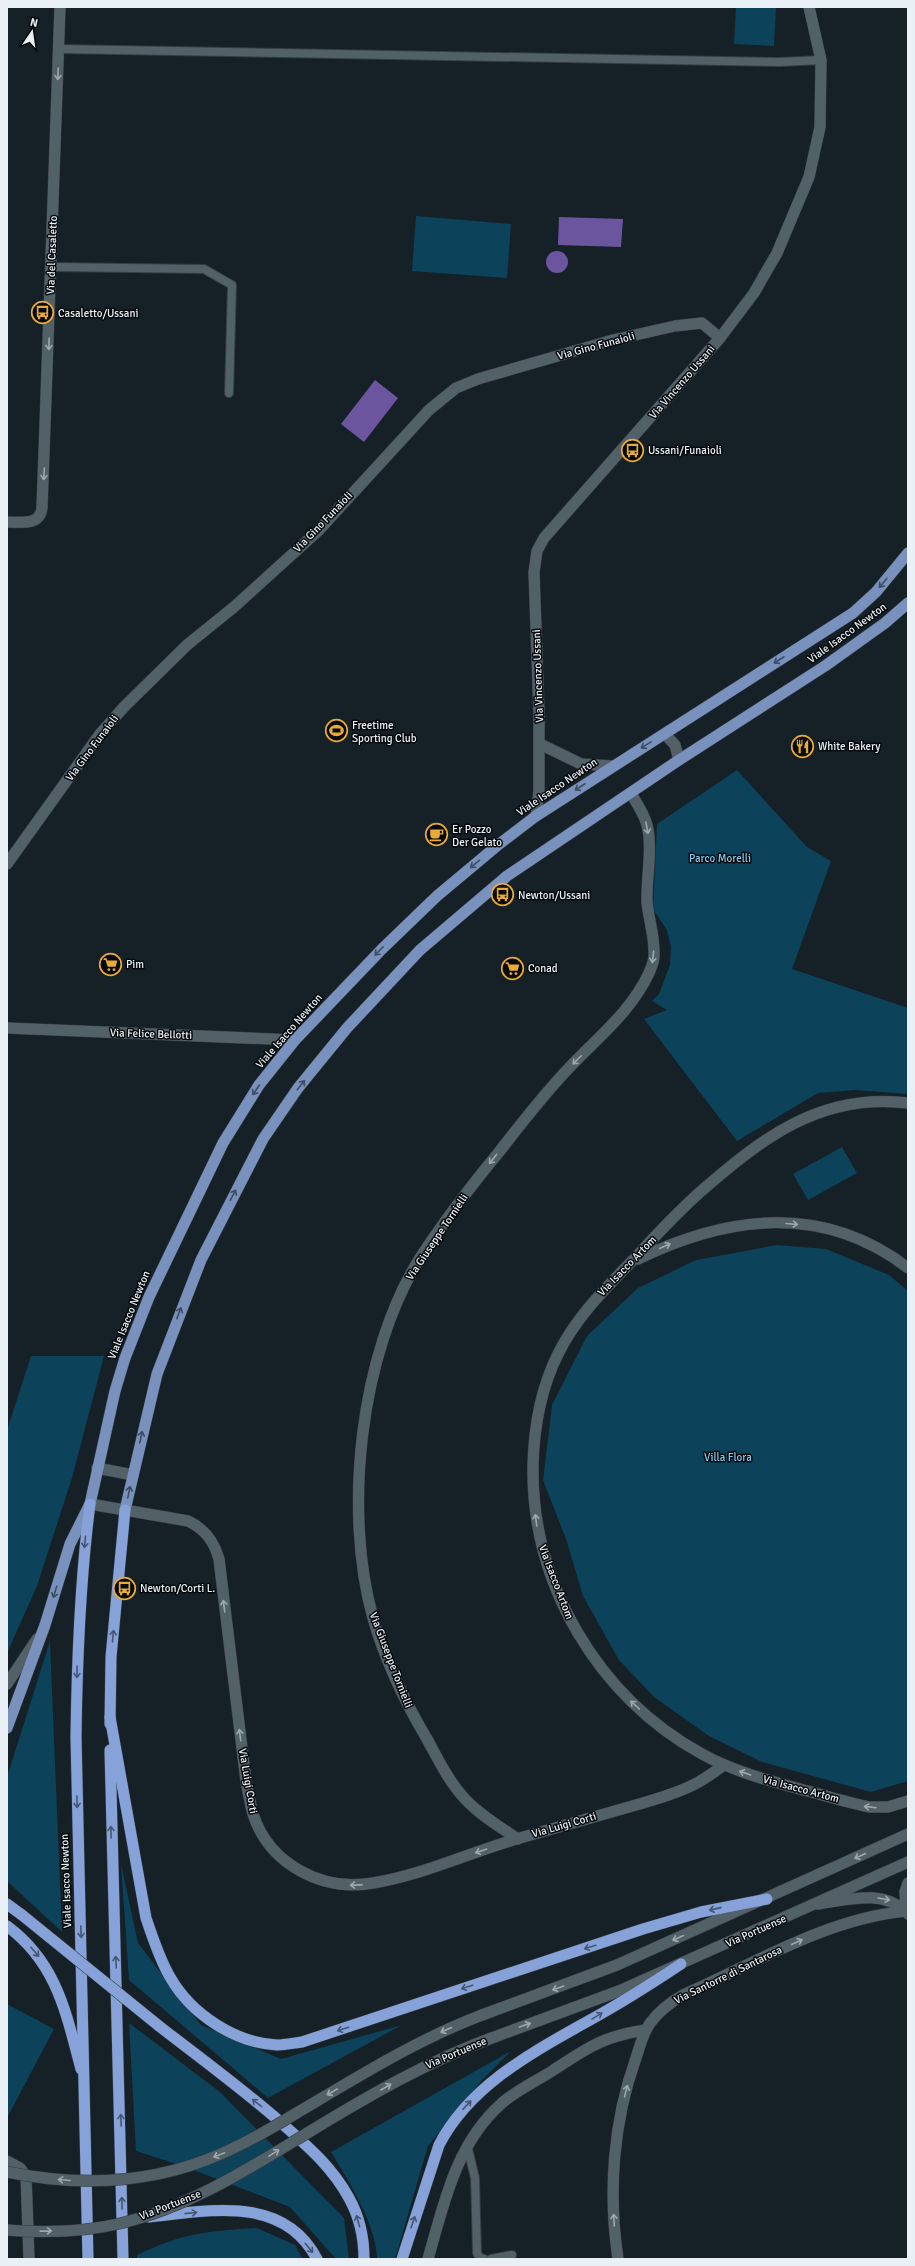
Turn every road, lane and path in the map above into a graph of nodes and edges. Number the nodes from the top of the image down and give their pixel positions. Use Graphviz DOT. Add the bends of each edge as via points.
graph roads {
  1 [pos="60,7"];
  2 [pos="809,7"];
  3 [pos="59,49"];
  4 [pos="821,60"];
  5 [pos="52,266"];
  6 [pos="720,338"];
  7 [pos="230,393"];
  8 [pos="7,522"];
  9 [pos="908,553"];
  10 [pos="908,603"];
  11 [pos="665,734"];
  12 [pos="540,744"];
  13 [pos="679,760"];
  14 [pos="613,766"];
  15 [pos="631,793"];
  16 [pos="536,816"];
  17 [pos="7,864"];
  18 [pos="7,1028"];
  19 [pos="295,1040"];
  20 [pos="908,1104"];
  21 [pos="630,1263"];
  22 [pos="908,1268"];
  23 [pos="97,1468"];
  24 [pos="133,1475"];
  25 [pos="90,1504"];
  26 [pos="125,1510"];
  27 [pos="45,1624"];
  28 [pos="7,1684"];
  29 [pos="110,1717"];
  30 [pos="7,1728"];
  31 [pos="724,1765"];
  32 [pos="908,1801"];
  33 [pos="908,1834"];
  34 [pos="518,1839"];
  35 [pos="908,1862"];
  36 [pos="908,1882"];
  37 [pos="766,1899"];
  38 [pos="7,1904"];
  39 [pos="817,1904"];
  40 [pos="907,1912"];
  41 [pos="7,1926"];
  42 [pos="681,1964"];
  43 [pos="646,2030"];
  44 [pos="85,2086"];
  45 [pos="467,2145"];
  46 [pos="7,2161"];
  47 [pos="7,2172"];
  48 [pos="139,2218"];
  49 [pos="7,2230"];
  50 [pos="512,2255"];
  51 [pos="29,2259"];
  52 [pos="88,2259"];
  53 [pos="123,2259"];
  54 [pos="317,2259"];
  55 [pos="364,2259"];
  56 [pos="402,2259"];
  57 [pos="428,2259"];
  58 [pos="484,2259"];
  59 [pos="491,2259"];
  60 [pos="618,2259"];
  1 -- 3 [label="street, Via del Casaletto"];
  2 -- 4 [label="street, Via Vincenzo Ussani"];
  3 -- 4 [label="lane" via="780,62"];
  3 -- 5 [label="street, Via del Casaletto, one-way"];
  4 -- 6 [label="street, Via Vincenzo Ussani" via="820,127 809,177 789,229 764,277"];
  5 -- 7 [label="lane" via="204,268 232,285"];
  5 -- 8 [label="street, Via del Casaletto, one-way" via="41,513 36,520"];
  6 -- 12 [label="street, Via Vincenzo Ussani" via="540,545 534,572"];
  6 -- 17 [label="street, Via Gino Funaioli" via="702,323 675,326 613,340 478,379 446,394 419,419 319,530 234,608 187,645 124,707 100,734"];
  9 -- 11 [label="main road, Viale Isacco Newton, one-way" via="876,592 853,613"];
  10 -- 13 [label="main road, Viale Isacco Newton" via="886,623 825,666"];
  11 -- 13 [label="street" via="674,745"];
  11 -- 14 [label="main road, Viale Isacco Newton, one-way"];
  12 -- 14 [label="street" via="581,764"];
  12 -- 16 [label="street, Via Vincenzo Ussani"];
  13 -- 15 [label="main road, Viale Isacco Newton"];
  14 -- 16 [label="main road, Viale Isacco Newton, one-way"];
  24 -- 15 [label="main road, Viale Isacco Newton, one-way" via="157,1374 195,1272 263,1139 298,1088 347,1028 420,950 456,918 507,876"];
  15 -- 34 [label="street, Via Giuseppe Tornielli, one-way" via="648,828 647,890 654,945 653,963 647,977 617,1021 567,1070 512,1134 465,1195 416,1266 396,1305 382,1346 369,1400 362,1451 358,1498 362,1562 374,1620 395,1675 415,1718 460,1793 483,1814"];
  16 -- 19 [label="main road, Viale Isacco Newton, one-way" via="437,896"];
  18 -- 19 [label="street, Via Felice Bellotti"];
  19 -- 23 [label="main road, Viale Isacco Newton, one-way" via="259,1085 236,1120 149,1296 126,1358"];
  20 -- 21 [label="street, Via Isacco Artom" via="878,1102 835,1106 793,1123 733,1163 681,1210"];
  21 -- 22 [label="street, one-way" via="699,1234 738,1225 781,1223 819,1227 847,1234 878,1248"];
  31 -- 21 [label="street, Via Isacco Artom, one-way" via="666,1730 630,1700 602,1670 564,1607 538,1536 533,1485 534,1438 539,1407 549,1376 561,1348 581,1316"];
  23 -- 24 [label="street"];
  23 -- 25 [label="main road, Viale Isacco Newton"];
  26 -- 24 [label="main road, Viale Isacco Newton, one-way"];
  25 -- 26 [label="street"];
  25 -- 27 [label="main road, one-way" via="70,1544"];
  25 -- 44 [label="highway, Viale Isacco Newton, one-way" via="84,1546 77,1664 76,1737"];
  29 -- 26 [label="highway, Viale Isacco Newton, one-way" via="111,1656"];
  34 -- 26 [label="street, Via Luigi Corti, one-way" via="389,1880 366,1884 348,1885 324,1881 300,1871 282,1858 260,1830 250,1800 219,1560 214,1544 201,1529 188,1520"];
  27 -- 28 [label="street"];
  27 -- 30 [label="main road"];
  37 -- 29 [label="highway, one-way" via="658,1924 302,2042 280,2045 256,2042 229,2032 200,2012 178,1989 156,1950 146,1918"];
  53 -- 29 [label="highway, Viale Isacco Newton, one-way"];
  32 -- 31 [label="street, Via Isacco Artom, one-way" via="888,1807 865,1806 775,1782"];
  31 -- 34 [label="street, Via Luigi Corti" via="684,1789"];
  33 -- 37 [label="street, one-way"];
  35 -- 39 [label="street, Via Portuense"];
  36 -- 40 [label="street" via="905,1892"];
  37 -- 47 [label="street, one-way, bridge" via="595,1974 482,2015 419,2042 243,2144 186,2167 130,2180 101,2182 52,2179"];
  55 -- 38 [label="highway, one-way, bridge" via="363,2238 355,2211 344,2189 325,2162 262,2106"];
  39 -- 40 [label="street, one-way" via="880,1898 893,1901"];
  39 -- 42 [label="street, Via Portuense"];
  43 -- 40 [label="street, Via Santorre di Santarosa, one-way" via="661,2009 674,2000 758,1960 848,1921"];
  41 -- 44 [label="highway, one-way" via="37,1954 53,1979 67,2018"];
  48 -- 42 [label="street, Via Portuense, one-way, bridge" via="174,2206 228,2181 414,2071 452,2053 598,1999"];
  56 -- 42 [label="highway, one-way" via="439,2144 468,2103 487,2086 540,2049"];
  43 -- 45 [label="street" via="622,2034 595,2043 502,2103 483,2122"];
  60 -- 43 [label="street, Via Santorre di Santarosa, one-way" via="613,2199 616,2144 627,2084"];
  44 -- 52 [label="highway, Viale Isacco Newton"];
  45 -- 57 [label="street" via="453,2173"];
  45 -- 58 [label="lane" via="475,2178 477,2252 480,2258"];
  46 -- 51 [label="street" via="20,2168 26,2176"];
  49 -- 48 [label="street, Via Portuense, one-way, bridge" via="82,2230"];
  48 -- 54 [label="highway, one-way, bridge" via="213,2211 257,2213 292,2229"];
  50 -- 59 [label="lane"];
}
